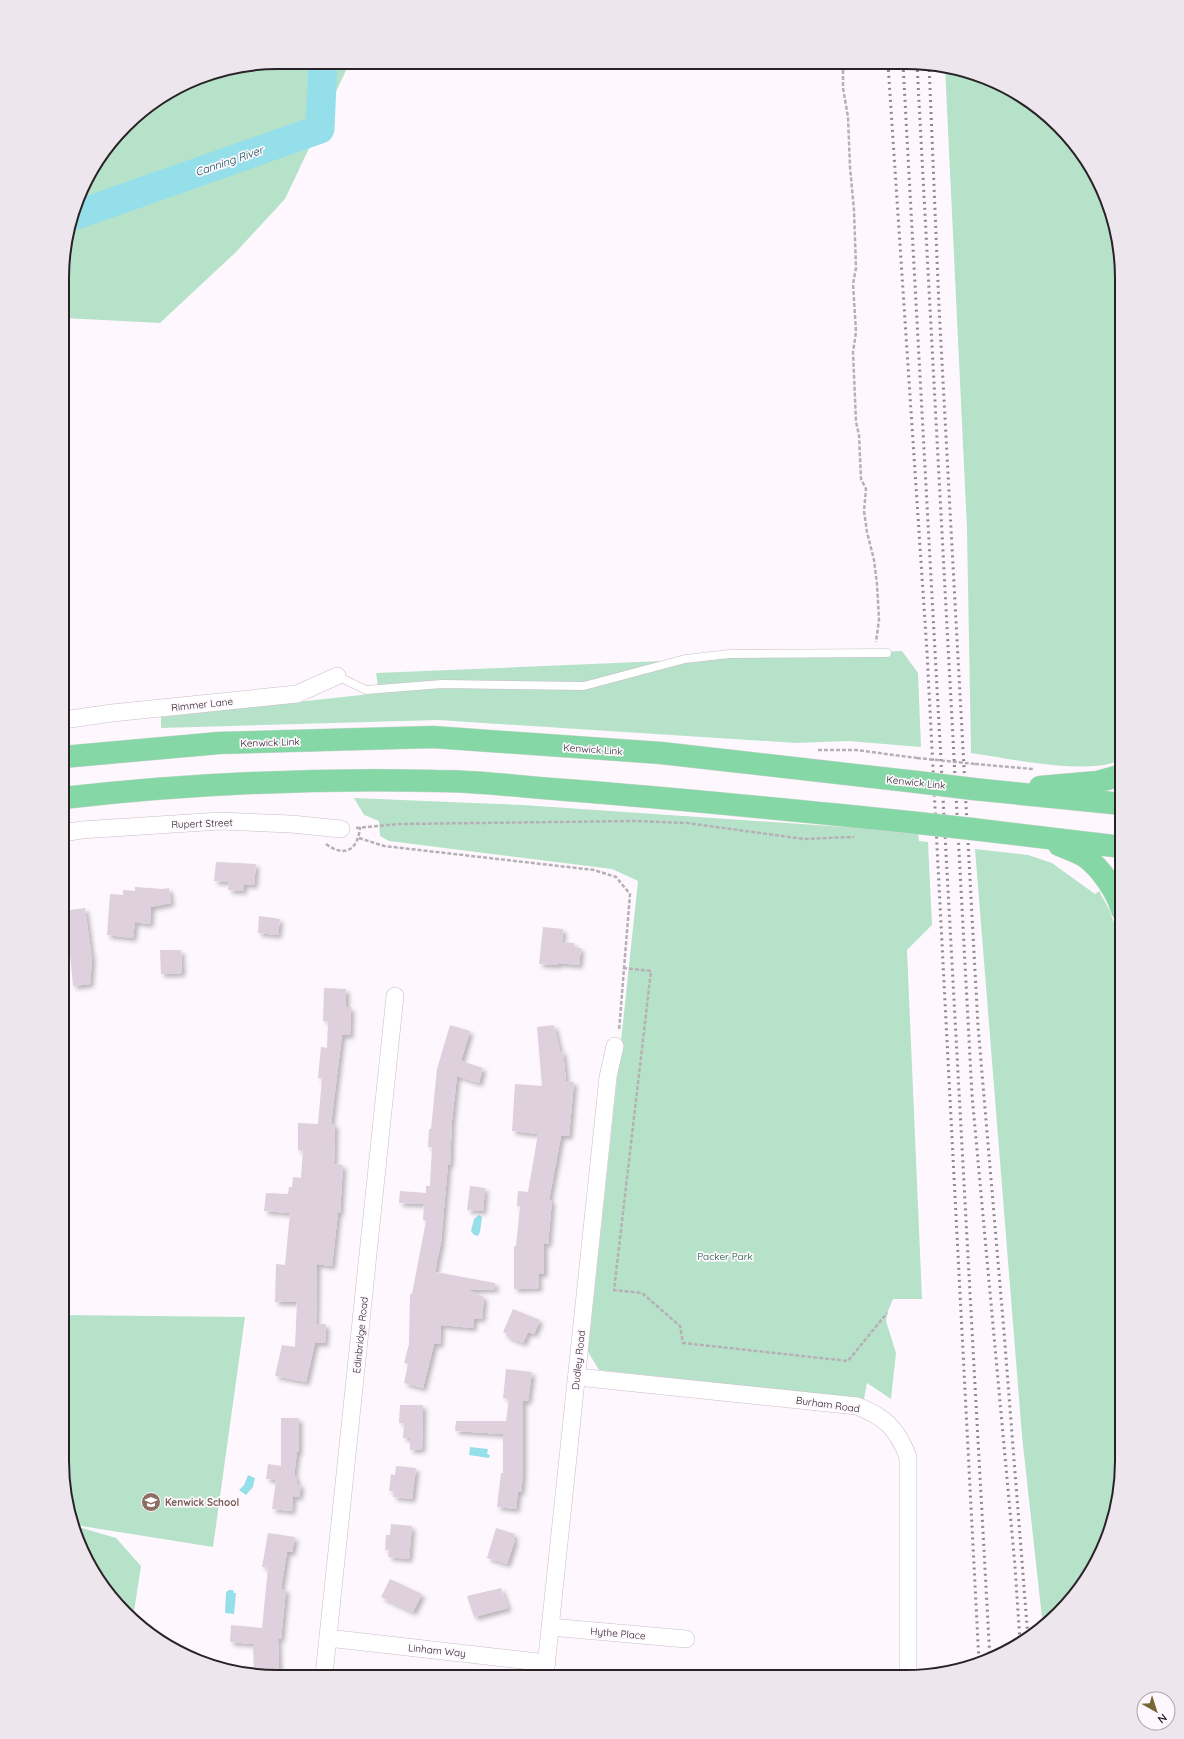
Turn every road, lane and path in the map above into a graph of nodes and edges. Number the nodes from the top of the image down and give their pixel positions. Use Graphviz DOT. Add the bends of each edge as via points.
graph roads {
  1 [pos="844,69"];
  2 [pos="875,653"];
  3 [pos="887,653"];
  4 [pos="337,676"];
  5 [pos="69,719"];
  6 [pos="69,756"];
  7 [pos="917,758"];
  8 [pos="975,764"];
  9 [pos="1115,777"];
  10 [pos="982,790"];
  11 [pos="69,797"];
  12 [pos="1115,803"];
  13 [pos="341,830"];
  14 [pos="69,832"];
  15 [pos="1040,836"];
  16 [pos="856,837"];
  17 [pos="359,838"];
  18 [pos="1115,846"];
  19 [pos="1115,895"];
  20 [pos="623,968"];
  21 [pos="395,996"];
  22 [pos="616,1046"];
  23 [pos="887,1313"];
  24 [pos="577,1377"];
  25 [pos="550,1627"];
  26 [pos="328,1638"];
  27 [pos="686,1639"];
  28 [pos="546,1669"];
  29 [pos="325,1670"];
  30 [pos="908,1670"];
  1 -- 2 [label="path" via="843,88 848,117 854,210 856,268 853,284 856,332 853,352 856,422 861,479 866,488 866,532 874,560 877,584 879,620"];
  2 -- 3 [label="lane"];
  2 -- 4 [label="lane" via="729,654 684,659 584,686 442,684 366,690"];
  4 -- 5 [label="street, Rimmer Lane" via="297,694"];
  6 -- 10 [label="highway, Kenwick Link, bridge" via="219,743 434,737 661,753"];
  7 -- 8 [label="path, bridge"];
  9 -- 10 [label="highway" via="1097,782"];
  10 -- 12 [label="highway, Kenwick Link"];
  11 -- 15 [label="highway, bridge" via="269,782 440,780 635,796"];
  13 -- 14 [label="street, Rupert Street" via="291,824 220,822"];
  13 -- 16 [label="path" via="399,824 635,821 687,823 804,839"];
  15 -- 18 [label="highway"];
  15 -- 19 [label="highway" via="1086,858 1096,867"];
  17 -- 20 [label="path" via="384,846 594,870 616,877 630,894"];
  20 -- 22 [label="path"];
  20 -- 23 [label="path" via="651,971 614,1290 642,1293 680,1326 683,1343 848,1361"];
  21 -- 26 [label="street, Edinbridge Road"];
  22 -- 24 [label="street, Dudley Road" via="608,1077"];
  24 -- 25 [label="street, Dudley Road"];
  24 -- 30 [label="street, Burham Road" via="856,1406 876,1414 891,1425 902,1440 908,1457"];
  25 -- 27 [label="street, Hythe Place"];
  25 -- 28 [label="street, Dudley Road"];
  26 -- 28 [label="street, Linham Way"];
  26 -- 29 [label="street, Edinbridge Road"];
}
